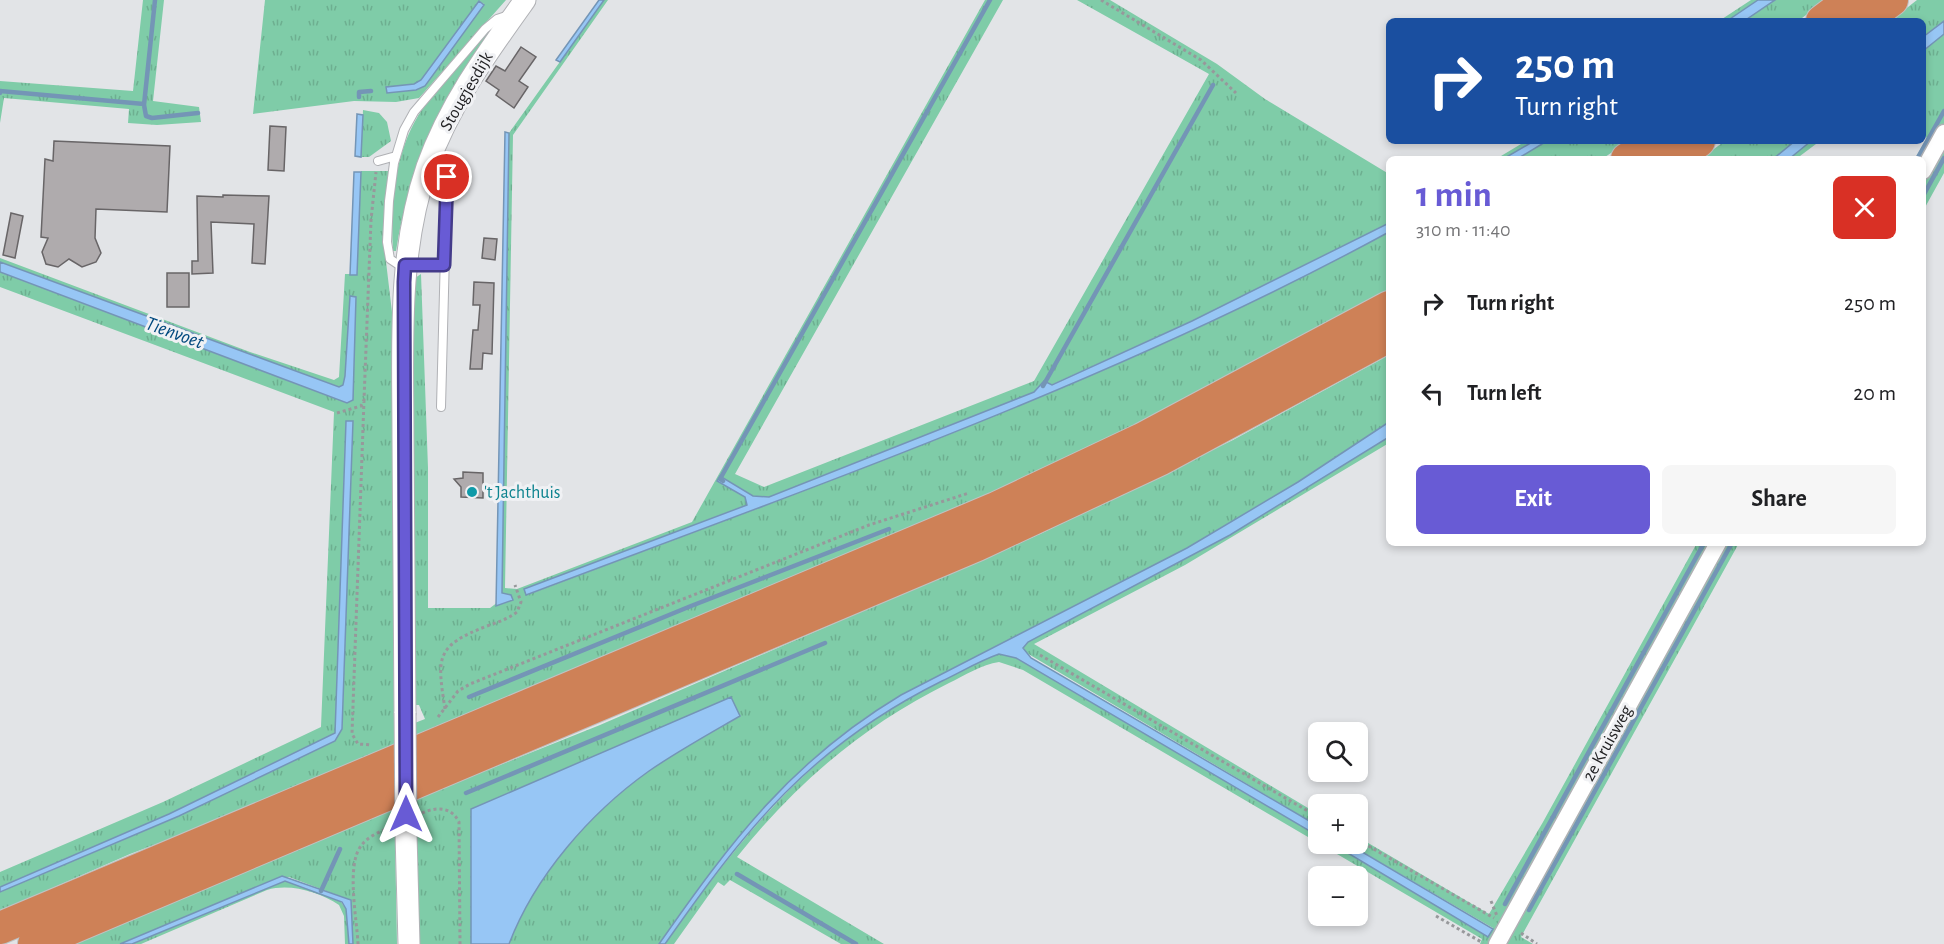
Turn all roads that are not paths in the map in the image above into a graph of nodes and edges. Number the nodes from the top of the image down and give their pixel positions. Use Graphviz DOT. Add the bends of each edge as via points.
graph roads {
  1 [pos="1850,0"];
  2 [pos="1892,0"];
  3 [pos="520,6"];
  4 [pos="1826,18"];
  5 [pos="1868,18"];
  6 [pos="1944,133"];
  7 [pos="1650,144"];
  8 [pos="1695,144"];
  9 [pos="396,156"];
  10 [pos="1632,156"];
  11 [pos="1677,156"];
  12 [pos="378,161"];
  13 [pos="1926,166"];
  14 [pos="447,177"];
  15 [pos="405,265"];
  16 [pos="444,265"];
  17 [pos="1386,309"];
  18 [pos="1386,338"];
  19 [pos="441,407"];
  20 [pos="1716,546"];
  21 [pos="0,928"];
  22 [pos="34,944"];
  23 [pos="409,944"];
  24 [pos="1497,944"];
  1 -- 4 [label="highway"];
  2 -- 5 [label="highway"];
  3 -- 9 [label="lane" via="492,23 412,115"];
  3 -- 15 [label="street, Stougjesdijk" via="471,76 442,130 416,203"];
  6 -- 13 [label="street"];
  7 -- 10 [label="highway"];
  8 -- 11 [label="highway"];
  9 -- 12 [label="lane"];
  9 -- 15 [label="lane" via="388,201 388,252 394,263"];
  14 -- 16 [label="lane"];
  15 -- 16 [label="lane"];
  15 -- 23 [label="street, Stougjesdijk, bridge"];
  16 -- 19 [label="lane"];
  17 -- 21 [label="highway" via="1142,439 996,508"];
  18 -- 22 [label="highway" via="1161,459 987,541"];
  20 -- 24 [label="street, 2e Kruisweg"];
}
